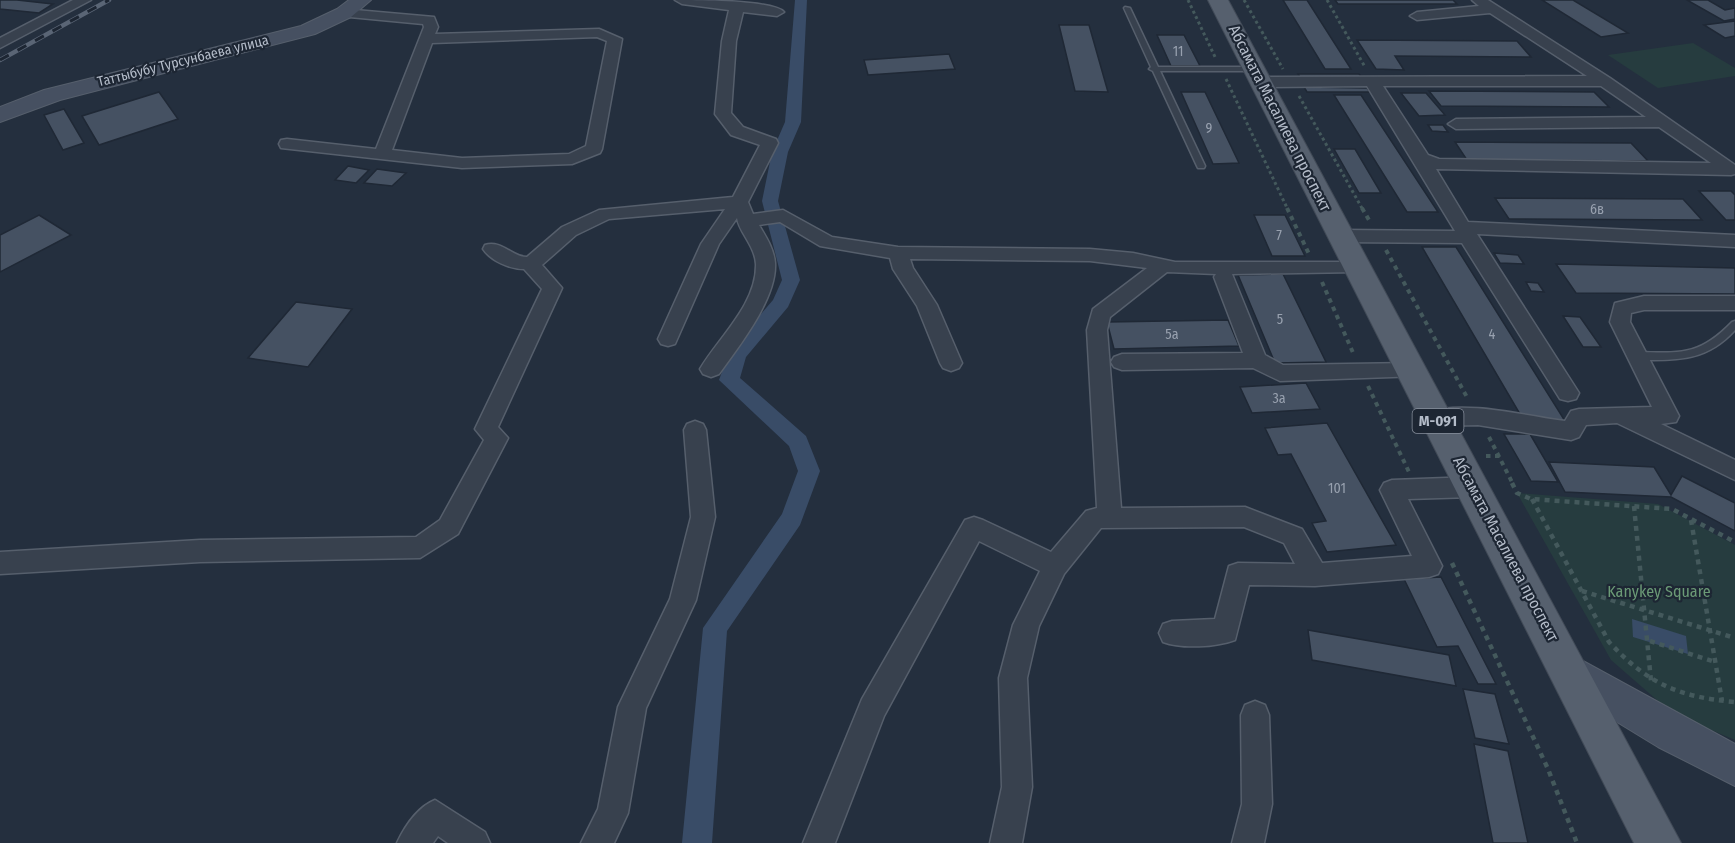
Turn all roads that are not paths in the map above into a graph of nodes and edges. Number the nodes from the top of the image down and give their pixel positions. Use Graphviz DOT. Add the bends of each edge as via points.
graph roads {
  1 [pos="84,0"];
  2 [pos="361,0"];
  3 [pos="682,0"];
  4 [pos="708,1"];
  5 [pos="1485,4"];
  6 [pos="737,5"];
  7 [pos="1205,5"];
  8 [pos="1128,8"];
  9 [pos="777,12"];
  10 [pos="344,13"];
  11 [pos="1417,16"];
  12 [pos="427,39"];
  13 [pos="0,44"];
  14 [pos="1153,69"];
  15 [pos="1269,77"];
  16 [pos="1605,81"];
  17 [pos="1373,82"];
  18 [pos="0,115"];
  19 [pos="1663,122"];
  20 [pos="1456,124"];
  21 [pos="287,144"];
  22 [pos="382,154"];
  23 [pos="1422,159"];
  24 [pos="1201,166"];
  25 [pos="1733,171"];
  26 [pos="739,202"];
  27 [pos="755,220"];
  28 [pos="1466,232"];
  29 [pos="1340,236"];
  30 [pos="1735,241"];
  31 [pos="492,249"];
  32 [pos="898,253"];
  33 [pos="532,263"];
  34 [pos="1357,266"];
  35 [pos="1161,267"];
  36 [pos="1224,277"];
  37 [pos="1735,303"];
  38 [pos="1735,324"];
  39 [pos="668,339"];
  40 [pos="1637,356"];
  41 [pos="1256,360"];
  42 [pos="1122,362"];
  43 [pos="951,363"];
  44 [pos="711,369"];
  45 [pos="1412,371"];
  46 [pos="1568,393"];
  47 [pos="1620,414"];
  48 [pos="1436,417"];
  49 [pos="695,430"];
  50 [pos="1735,471"];
  51 [pos="1473,487"];
  52 [pos="1110,518"];
  53 [pos="0,563"];
  54 [pos="1055,566"];
  55 [pos="1315,575"];
  56 [pos="1172,633"];
  57 [pos="1572,673"];
  58 [pos="1255,715"];
  59 [pos="1735,765"];
  60 [pos="413,843"];
  61 [pos="474,843"];
  62 [pos="597,843"];
  63 [pos="819,843"];
  64 [pos="1006,843"];
  65 [pos="1248,843"];
  66 [pos="1658,843"];
  1 -- 13 [label="street"];
  2 -- 10 [label="street, Таттыбубу Турсунбаева улица"];
  3 -- 4 [label="street"];
  4 -- 6 [label="street"];
  5 -- 11 [label="street"];
  5 -- 16 [label="street"];
  6 -- 9 [label="street"];
  6 -- 26 [label="street" via="729,41 723,114 737,131 770,143"];
  7 -- 15 [label="main road, Абсамата Масалиева проспект / М-091"];
  8 -- 14 [label="lane"];
  10 -- 12 [label="street" via="429,20"];
  10 -- 18 [label="street, Таттыбубу Турсунбаева улица" via="308,30 52,95"];
  12 -- 22 [label="street"];
  12 -- 22 [label="street" via="599,33 615,39 594,148 572,159 462,163"];
  14 -- 15 [label="lane" via="1222,69"];
  14 -- 24 [label="lane"];
  15 -- 17 [label="street"];
  15 -- 29 [label="main road, Абсамата Масалиева проспект / М-091"];
  16 -- 17 [label="street"];
  16 -- 19 [label="street"];
  17 -- 23 [label="street"];
  19 -- 20 [label="street"];
  19 -- 25 [label="street"];
  21 -- 22 [label="street"];
  23 -- 25 [label="street" via="1437,164"];
  23 -- 28 [label="street"];
  26 -- 27 [label="street"];
  26 -- 33 [label="street" via="605,214 569,231"];
  26 -- 39 [label="street" via="710,244"];
  27 -- 32 [label="street" via="783,216 827,242"];
  27 -- 44 [label="street" via="765,253 765,276 739,330"];
  28 -- 29 [label="street"];
  28 -- 30 [label="street"];
  28 -- 46 [label="street"];
  29 -- 34 [label="main road, Абсамата Масалиева проспект / М-091"];
  31 -- 33 [label="street" via="516,262"];
  32 -- 35 [label="street" via="1090,255 1133,259"];
  32 -- 43 [label="street" via="903,269 927,305"];
  33 -- 53 [label="street" via="552,288 486,429 497,438 449,527 420,547 200,551"];
  34 -- 35 [label="street"];
  34 -- 45 [label="main road, Абсамата Масалиева проспект / М-091"];
  35 -- 52 [label="street" via="1100,314 1097,330"];
  36 -- 41 [label="street"];
  37 -- 40 [label="street" via="1644,303 1622,308 1620,322"];
  38 -- 40 [label="lane" via="1706,352"];
  40 -- 47 [label="street" via="1668,416"];
  41 -- 42 [label="street"];
  41 -- 45 [label="street" via="1280,373"];
  45 -- 48 [label="main road, Абсамата Масалиева проспект / М-091"];
  47 -- 48 [label="street" via="1579,417 1571,431 1478,417"];
  47 -- 50 [label="street"];
  48 -- 51 [label="main road, Абсамата Масалиева проспект / М-091"];
  49 -- 62 [label="street" via="703,517 683,600 632,707 614,813"];
  51 -- 55 [label="street" via="1392,490 1428,566"];
  51 -- 57 [label="main road, Абсамата Масалиева проспект / М-091"];
  52 -- 54 [label="street" via="1095,518"];
  52 -- 55 [label="street" via="1245,517 1293,536"];
  54 -- 63 [label="street" via="974,527 872,709"];
  54 -- 64 [label="street" via="1026,625 1013,678 1017,787"];
  55 -- 56 [label="street" via="1238,574 1226,631"];
  57 -- 59 [label="street" via="1648,720"];
  57 -- 66 [label="main road, Абсамата Масалиева проспект / М-091"];
  58 -- 65 [label="street" via="1257,804"];
  60 -- 61 [label="street" via="435,815"];
}
